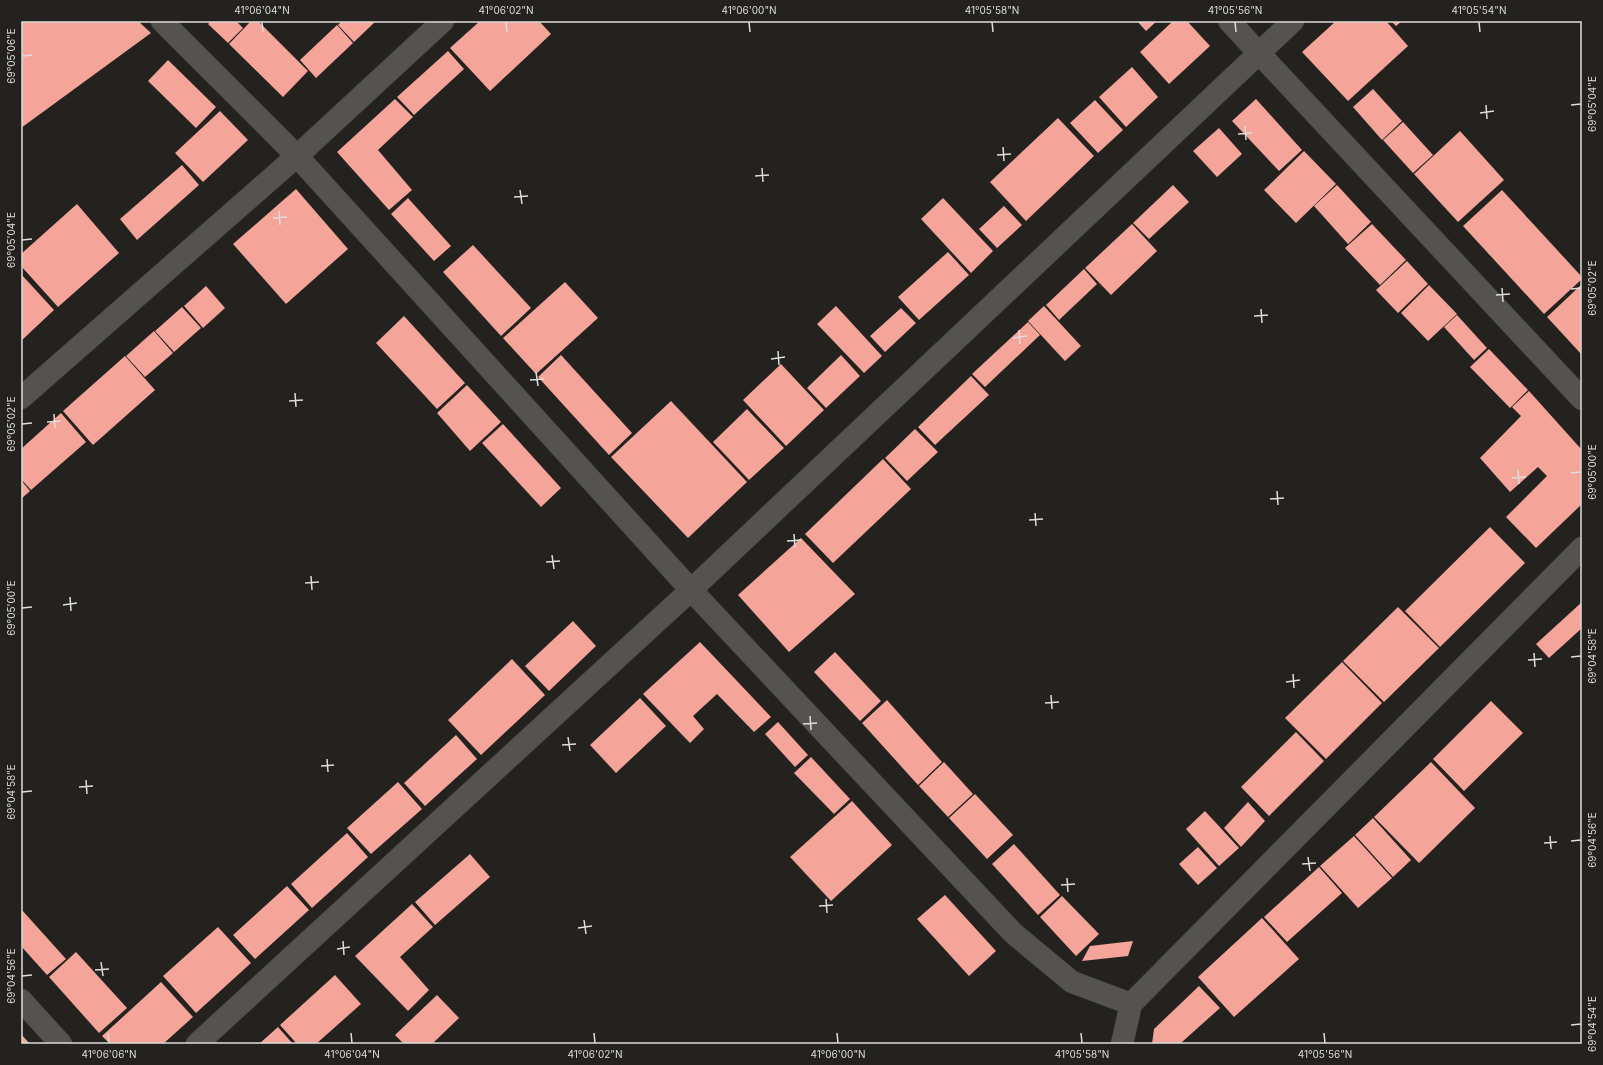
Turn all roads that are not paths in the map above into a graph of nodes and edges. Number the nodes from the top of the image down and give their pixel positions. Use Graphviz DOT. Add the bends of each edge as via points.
graph roads {
  1 [pos="162,21"];
  2 [pos="443,21"];
  3 [pos="1229,21"];
  4 [pos="1293,21"];
  5 [pos="1258,53"];
  6 [pos="296,156"];
  7 [pos="21,398"];
  8 [pos="1582,399"];
  9 [pos="1582,548"];
  10 [pos="691,590"];
  11 [pos="21,1000"];
  12 [pos="1131,1004"];
  13 [pos="61,1044"];
  14 [pos="197,1044"];
  15 [pos="1122,1044"];
  1 -- 6 [label="street"];
  2 -- 6 [label="street"];
  3 -- 5 [label="street"];
  4 -- 5 [label="street"];
  5 -- 8 [label="street"];
  5 -- 10 [label="street"];
  6 -- 7 [label="street"];
  6 -- 10 [label="street"];
  9 -- 12 [label="street"];
  10 -- 12 [label="street" via="1012,933 1072,982"];
  10 -- 14 [label="street"];
  11 -- 13 [label="street"];
  12 -- 15 [label="street"];
}
